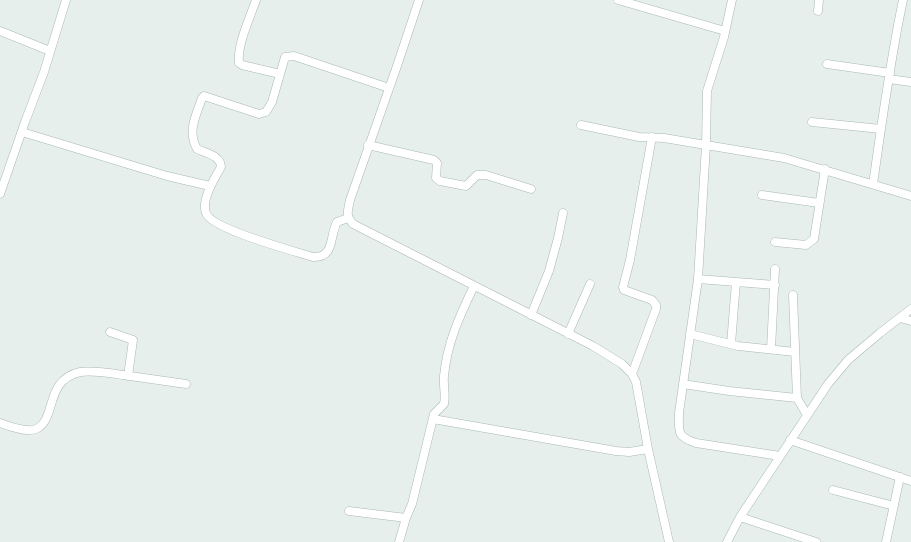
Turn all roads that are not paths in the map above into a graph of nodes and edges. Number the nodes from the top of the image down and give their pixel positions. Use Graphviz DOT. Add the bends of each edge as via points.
graph roads {
  1 [pos="66,0"];
  2 [pos="256,0"];
  3 [pos="418,0"];
  4 [pos="618,0"];
  5 [pos="732,0"];
  6 [pos="819,0"];
  7 [pos="904,0"];
  8 [pos="818,11"];
  9 [pos="0,31"];
  10 [pos="726,31"];
  11 [pos="50,51"];
  12 [pos="827,64"];
  13 [pos="280,74"];
  14 [pos="889,76"];
  15 [pos="911,82"];
  16 [pos="389,88"];
  17 [pos="812,122"];
  18 [pos="581,125"];
  19 [pos="881,129"];
  20 [pos="22,132"];
  21 [pos="652,137"];
  22 [pos="706,145"];
  23 [pos="368,146"];
  24 [pos="824,170"];
  25 [pos="873,184"];
  26 [pos="210,186"];
  27 [pos="532,189"];
  28 [pos="0,194"];
  29 [pos="762,195"];
  30 [pos="911,196"];
  31 [pos="819,203"];
  32 [pos="563,213"];
  33 [pos="348,218"];
  34 [pos="775,242"];
  35 [pos="776,269"];
  36 [pos="698,279"];
  37 [pos="736,282"];
  38 [pos="590,284"];
  39 [pos="775,285"];
  40 [pos="474,286"];
  41 [pos="792,295"];
  42 [pos="911,309"];
  43 [pos="531,315"];
  44 [pos="900,318"];
  45 [pos="911,321"];
  46 [pos="110,332"];
  47 [pos="568,334"];
  48 [pos="690,334"];
  49 [pos="731,344"];
  50 [pos="771,350"];
  51 [pos="795,352"];
  52 [pos="632,374"];
  53 [pos="128,376"];
  54 [pos="186,384"];
  55 [pos="683,384"];
  56 [pos="797,398"];
  57 [pos="807,415"];
  58 [pos="433,419"];
  59 [pos="0,423"];
  60 [pos="790,440"];
  61 [pos="648,449"];
  62 [pos="780,456"];
  63 [pos="900,477"];
  64 [pos="911,481"];
  65 [pos="833,490"];
  66 [pos="894,506"];
  67 [pos="349,511"];
  68 [pos="740,517"];
  69 [pos="406,518"];
  70 [pos="399,542"];
  71 [pos="668,542"];
  72 [pos="727,542"];
  73 [pos="816,542"];
  74 [pos="886,542"];
  1 -- 11 [label="street"];
  2 -- 13 [label="street" via="238,56 240,63"];
  3 -- 16 [label="street"];
  4 -- 10 [label="street"];
  5 -- 10 [label="street"];
  6 -- 8 [label="street"];
  7 -- 14 [label="street"];
  9 -- 11 [label="street"];
  10 -- 22 [label="street" via="707,91"];
  11 -- 20 [label="street"];
  12 -- 14 [label="street"];
  13 -- 16 [label="street" via="285,58 294,56"];
  13 -- 26 [label="street" via="272,102 266,112 259,114 208,97 202,98 193,125 192,138 197,149 220,162 221,168"];
  14 -- 15 [label="street"];
  14 -- 19 [label="street"];
  16 -- 23 [label="street"];
  17 -- 19 [label="street"];
  18 -- 21 [label="street" via="639,137"];
  19 -- 25 [label="street"];
  20 -- 26 [label="street" via="167,176"];
  20 -- 28 [label="street"];
  21 -- 22 [label="street"];
  21 -- 52 [label="street" via="623,286 624,290 652,300 656,309"];
  22 -- 24 [label="street" via="784,158"];
  22 -- 36 [label="street"];
  23 -- 27 [label="street" via="434,160 437,163 436,178 440,182 466,186 477,175 486,175"];
  23 -- 33 [label="street" via="350,200"];
  24 -- 25 [label="street"];
  24 -- 31 [label="street"];
  25 -- 30 [label="street"];
  26 -- 33 [label="street" via="205,205 206,215 211,220 236,233 313,257 325,256 337,222"];
  29 -- 31 [label="street"];
  31 -- 34 [label="street" via="814,239 810,243 806,245"];
  32 -- 43 [label="street" via="550,271"];
  33 -- 40 [label="street" via="353,224"];
  35 -- 39 [label="street"];
  36 -- 37 [label="street"];
  36 -- 48 [label="street"];
  37 -- 39 [label="street"];
  37 -- 49 [label="street"];
  38 -- 47 [label="street"];
  39 -- 50 [label="street"];
  40 -- 43 [label="street"];
  40 -- 58 [label="street" via="458,319 451,342 444,377 444,404 434,414"];
  41 -- 51 [label="street"];
  42 -- 44 [label="street"];
  43 -- 47 [label="street"];
  44 -- 45 [label="street"];
  44 -- 57 [label="street" via="848,360"];
  46 -- 53 [label="street" via="133,340"];
  47 -- 52 [label="street" via="622,364"];
  48 -- 49 [label="street"];
  48 -- 55 [label="street"];
  49 -- 50 [label="street"];
  50 -- 51 [label="street"];
  51 -- 56 [label="street"];
  52 -- 61 [label="street" via="636,382"];
  53 -- 54 [label="street"];
  53 -- 59 [label="street" via="106,372 81,372 68,376 59,384 47,416 36,429 23,429"];
  55 -- 56 [label="street"];
  55 -- 62 [label="street" via="679,432 684,439"];
  56 -- 57 [label="street"];
  57 -- 60 [label="street"];
  58 -- 61 [label="street" via="616,451"];
  58 -- 69 [label="street" via="412,504"];
  60 -- 62 [label="street"];
  60 -- 63 [label="street"];
  61 -- 71 [label="street"];
  62 -- 68 [label="street"];
  63 -- 64 [label="street"];
  63 -- 66 [label="street"];
  65 -- 66 [label="street"];
  66 -- 74 [label="street"];
  67 -- 69 [label="street"];
  68 -- 72 [label="street"];
  68 -- 73 [label="street"];
  69 -- 70 [label="street"];
}
